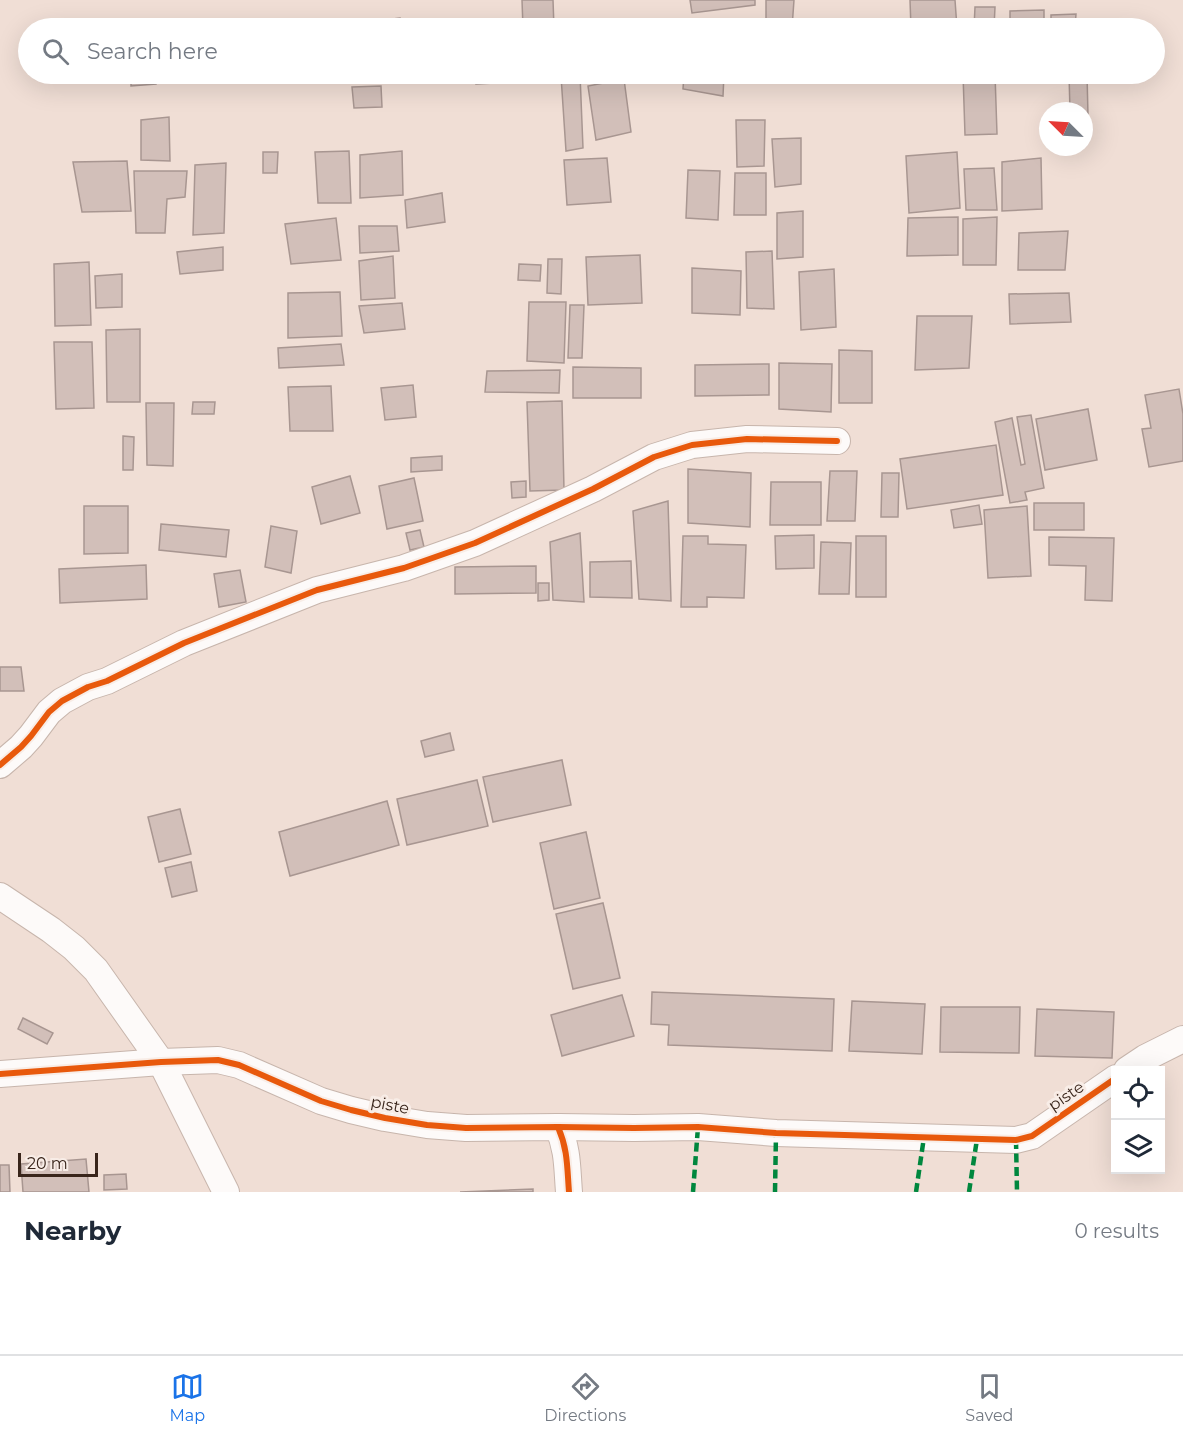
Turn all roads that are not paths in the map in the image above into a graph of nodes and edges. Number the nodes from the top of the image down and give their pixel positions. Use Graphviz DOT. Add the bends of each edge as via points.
graph roads {
  1 [pos="837,441"];
  2 [pos="0,765"];
  3 [pos="0,896"];
  4 [pos="1183,1039"];
  5 [pos="161,1062"];
  6 [pos="1134,1066"];
  7 [pos="0,1074"];
  8 [pos="1111,1081"];
  9 [pos="558,1127"];
  10 [pos="226,1192"];
  11 [pos="568,1192"];
  1 -- 2 [label="street" via="747,439 692,445 654,457 475,543 404,568 317,590 184,643 88,687 49,712 21,747"];
  3 -- 5 [label="street" via="59,936 96,970"];
  4 -- 6 [label="street"];
  5 -- 7 [label="street, piste"];
  5 -- 9 [label="street, piste" via="218,1060 239,1065 321,1101 427,1125"];
  5 -- 10 [label="street"];
  8 -- 9 [label="street, piste" via="1032,1136 1016,1140 698,1127"];
  9 -- 11 [label="street" via="567,1153"];
}
